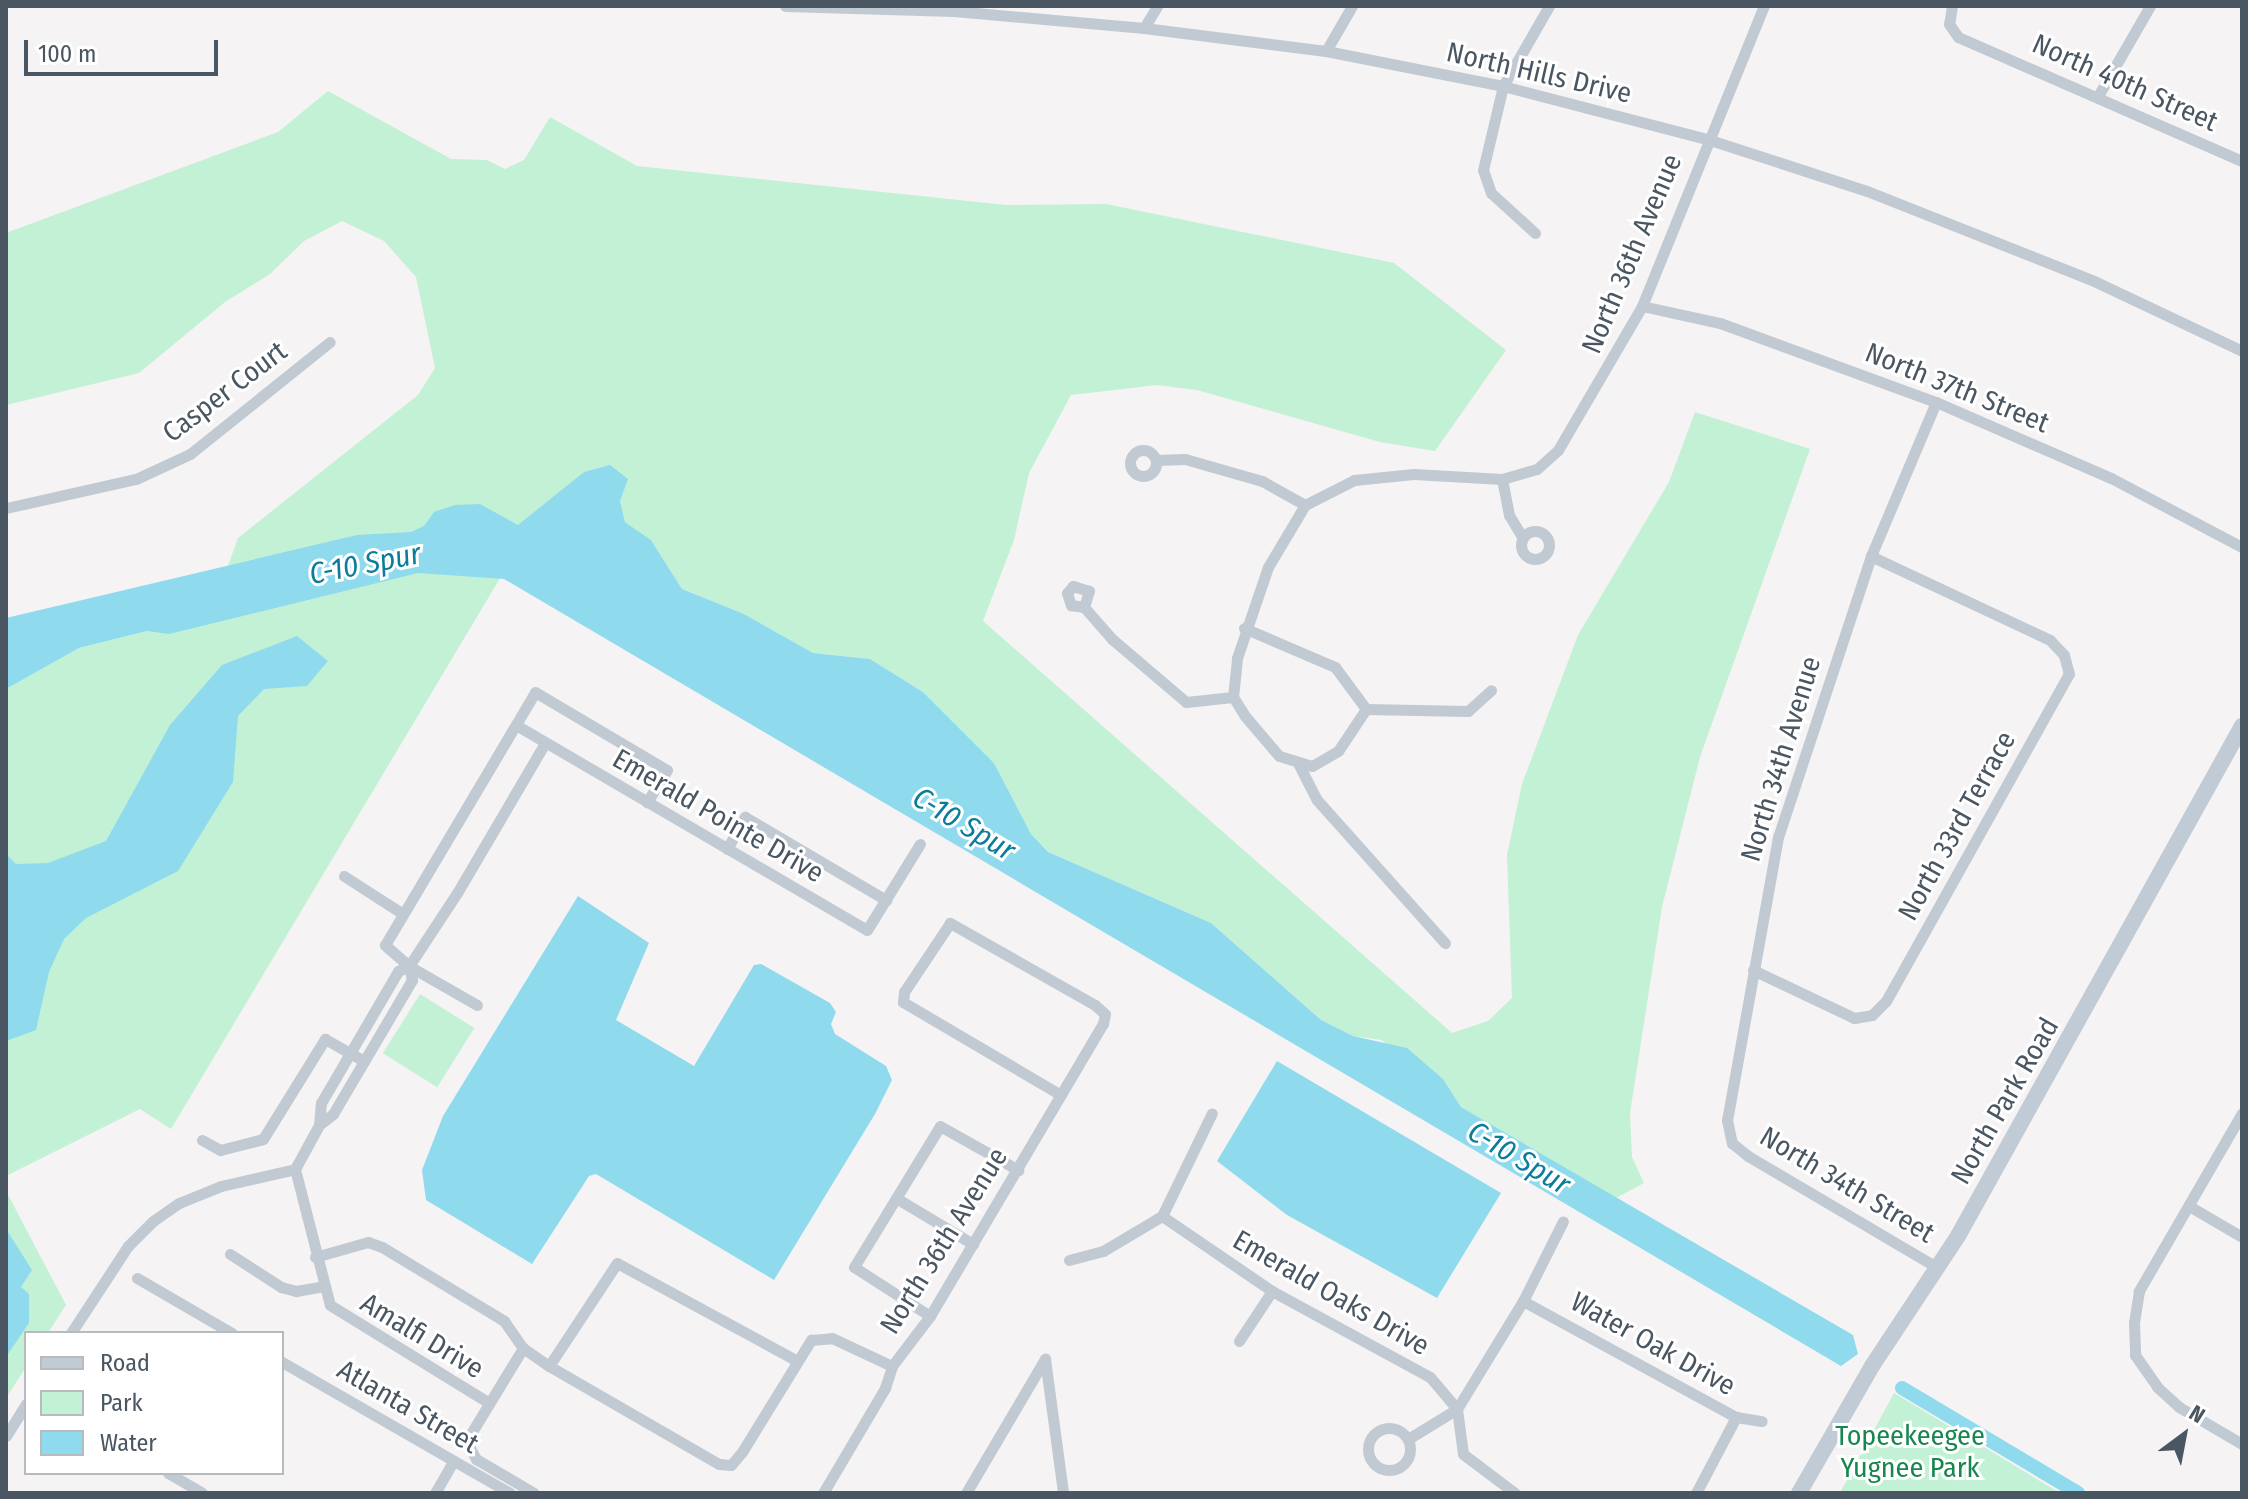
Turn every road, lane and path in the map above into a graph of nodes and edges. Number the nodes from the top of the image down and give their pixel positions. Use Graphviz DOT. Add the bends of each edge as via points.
graph roads {
  1 [pos="785,6"];
  2 [pos="1157,6"];
  3 [pos="1352,6"];
  4 [pos="1549,6"];
  5 [pos="1764,6"];
  6 [pos="1952,6"];
  7 [pos="2150,6"];
  8 [pos="956,8"];
  9 [pos="1144,28"];
  10 [pos="1326,51"];
  11 [pos="1503,86"];
  12 [pos="2098,96"];
  13 [pos="1707,139"];
  14 [pos="2242,161"];
  15 [pos="1535,233"];
  16 [pos="1642,306"];
  17 [pos="330,342"];
  18 [pos="2242,351"];
  19 [pos="1936,402"];
  20 [pos="1156,460"];
  21 [pos="1502,479"];
  22 [pos="1305,505"];
  23 [pos="6,508"];
  24 [pos="1523,538"];
  25 [pos="2242,547"];
  26 [pos="1871,556"];
  27 [pos="1084,607"];
  28 [pos="1244,628"];
  29 [pos="1491,690"];
  30 [pos="1233,697"];
  31 [pos="1366,709"];
  32 [pos="516,725"];
  33 [pos="2242,726"];
  34 [pos="545,743"];
  35 [pos="1299,765"];
  36 [pos="647,802"];
  37 [pos="920,844"];
  38 [pos="727,849"];
  39 [pos="344,876"];
  40 [pos="886,900"];
  41 [pos="403,914"];
  42 [pos="1445,943"];
  43 [pos="409,966"];
  44 [pos="1753,970"];
  45 [pos="477,1005"];
  46 [pos="352,1052"];
  47 [pos="364,1061"];
  48 [pos="1061,1095"];
  49 [pos="1212,1113"];
  50 [pos="2242,1113"];
  51 [pos="319,1125"];
  52 [pos="202,1140"];
  53 [pos="1732,1143"];
  54 [pos="295,1169"];
  55 [pos="1018,1170"];
  56 [pos="896,1198"];
  57 [pos="2189,1206"];
  58 [pos="1162,1216"];
  59 [pos="1563,1221"];
  60 [pos="2242,1237"];
  61 [pos="973,1244"];
  62 [pos="230,1254"];
  63 [pos="315,1257"];
  64 [pos="1069,1260"];
  65 [pos="1938,1268"];
  66 [pos="137,1278"];
  67 [pos="323,1286"];
  68 [pos="1272,1291"];
  69 [pos="1523,1301"];
  70 [pos="930,1316"];
  71 [pos="72,1331"];
  72 [pos="229,1331"];
  73 [pos="1239,1341"];
  74 [pos="523,1348"];
  75 [pos="796,1360"];
  76 [pos="284,1363"];
  77 [pos="549,1366"];
  78 [pos="892,1366"];
  79 [pos="489,1403"];
  80 [pos="24,1407"];
  81 [pos="1457,1409"];
  82 [pos="1736,1417"];
  83 [pos="1762,1421"];
  84 [pos="6,1436"];
  85 [pos="1408,1439"];
  86 [pos="2242,1444"];
  87 [pos="453,1462"];
  88 [pos="171,1475"];
  89 [pos="202,1493"];
  90 [pos="435,1493"];
  91 [pos="510,1493"];
  92 [pos="534,1493"];
  93 [pos="823,1493"];
  94 [pos="966,1493"];
  95 [pos="1063,1493"];
  96 [pos="1515,1493"];
  97 [pos="1696,1493"];
  98 [pos="1799,1493"];
  1 -- 8 [label="street, North Hills Drive"];
  2 -- 9 [label="street"];
  3 -- 10 [label="street"];
  4 -- 11 [label="street"];
  5 -- 13 [label="street, North 36th Avenue"];
  6 -- 12 [label="street, North 40th Street" via="1949,24 1958,37"];
  7 -- 12 [label="street"];
  8 -- 9 [label="street, North Hills Drive"];
  9 -- 10 [label="street, North Hills Drive"];
  10 -- 11 [label="street, North Hills Drive"];
  11 -- 13 [label="street, North Hills Drive"];
  11 -- 15 [label="street" via="1483,170 1491,193"];
  12 -- 14 [label="street, North 40th Street"];
  13 -- 16 [label="street, North 36th Avenue"];
  13 -- 18 [label="street, North Hills Drive" via="1941,219 2094,281"];
  16 -- 19 [label="street, North 37th Street" via="1720,323"];
  16 -- 21 [label="street, North 36th Avenue" via="1558,450 1537,469"];
  17 -- 23 [label="street, Casper Court" via="190,454 136,479"];
  19 -- 25 [label="street, North 37th Street" via="2111,478"];
  19 -- 26 [label="street, North 34th Avenue"];
  20 -- 22 [label="street" via="1185,459 1262,481"];
  21 -- 22 [label="street, North 36th Avenue" via="1414,474 1354,480"];
  21 -- 24 [label="street" via="1509,515"];
  22 -- 28 [label="street" via="1268,567"];
  26 -- 44 [label="street, North 34th Avenue" via="1778,837"];
  26 -- 44 [label="street, North 33rd Terrace" via="2050,640 2064,655 2069,674 1886,1001 1872,1015 1854,1018"];
  27 -- 30 [label="street" via="1112,639 1186,702"];
  28 -- 30 [label="street"];
  28 -- 31 [label="street" via="1335,667"];
  29 -- 31 [label="street" via="1468,711"];
  30 -- 35 [label="street" via="1258,735 1279,756"];
  31 -- 35 [label="street" via="1338,751 1312,766"];
  32 -- 34 [label="street, Emerald Pointe Drive"];
  32 -- 36 [label="street" via="535,692 667,770"];
  32 -- 41 [label="street"];
  33 -- 65 [label="street, North Park Road"];
  34 -- 36 [label="street, Emerald Pointe Drive"];
  34 -- 43 [label="street"];
  35 -- 42 [label="street" via="1317,800"];
  36 -- 38 [label="street, Emerald Pointe Drive"];
  37 -- 40 [label="street"];
  38 -- 40 [label="street, Emerald Pointe Drive" via="867,930"];
  38 -- 40 [label="street" via="745,817"];
  39 -- 41 [label="street"];
  41 -- 43 [label="street" via="385,948"];
  43 -- 45 [label="street"];
  43 -- 46 [label="street" via="398,971"];
  43 -- 47 [label="street" via="412,980"];
  44 -- 53 [label="street, North 34th Avenue" via="1727,1120"];
  46 -- 47 [label="street"];
  46 -- 51 [label="street" via="321,1103"];
  46 -- 52 [label="street" via="325,1039 263,1139 220,1150"];
  47 -- 51 [label="street" via="333,1114"];
  48 -- 48 [label="street, North 36th Avenue" via="903,1002 904,992 950,923 1105,1014"];
  48 -- 55 [label="street, North 36th Avenue"];
  49 -- 58 [label="street"];
  50 -- 57 [label="street"];
  51 -- 54 [label="street"];
  53 -- 65 [label="street, North 34th Street"];
  54 -- 63 [label="street, Amalfi Drive"];
  54 -- 71 [label="street" via="221,1186 179,1203 153,1221 128,1246"];
  55 -- 56 [label="street" via="940,1126"];
  55 -- 61 [label="street, North 36th Avenue"];
  56 -- 61 [label="street"];
  56 -- 70 [label="street" via="854,1267"];
  57 -- 60 [label="street"];
  57 -- 86 [label="street" via="2139,1291 2135,1355 2179,1407"];
  58 -- 64 [label="street" via="1103,1251"];
  58 -- 68 [label="street, Emerald Oaks Drive"];
  59 -- 69 [label="street"];
  61 -- 70 [label="street, North 36th Avenue"];
  62 -- 67 [label="street" via="281,1287 296,1291"];
  63 -- 67 [label="street, Amalfi Drive"];
  63 -- 74 [label="street" via="368,1242 382,1247 504,1321"];
  65 -- 98 [label="street, North Park Road" via="1872,1366"];
  66 -- 72 [label="street"];
  67 -- 79 [label="street, Amalfi Drive" via="341,1316"];
  68 -- 73 [label="street"];
  68 -- 81 [label="street, Emerald Oaks Drive" via="1430,1377"];
  69 -- 81 [label="street"];
  69 -- 82 [label="street, Water Oak Drive"];
  70 -- 78 [label="street, North 36th Avenue"];
  74 -- 77 [label="street"];
  74 -- 79 [label="street"];
  75 -- 77 [label="street" via="617,1263"];
  75 -- 77 [label="street" via="731,1465 719,1464"];
  75 -- 78 [label="street" via="811,1340 832,1338"];
  76 -- 87 [label="street, Atlanta Street"];
  78 -- 93 [label="street, North 36th Avenue" via="885,1388"];
  79 -- 92 [label="street" via="469,1446 476,1459"];
  80 -- 84 [label="street"];
  81 -- 85 [label="street"];
  81 -- 96 [label="street" via="1463,1454"];
  82 -- 83 [label="street, Water Oak Drive"];
  82 -- 97 [label="street"];
  87 -- 90 [label="street"];
  87 -- 91 [label="street, Atlanta Street"];
  88 -- 89 [label="street"];
  94 -- 95 [label="street" via="1045,1359"];
}
